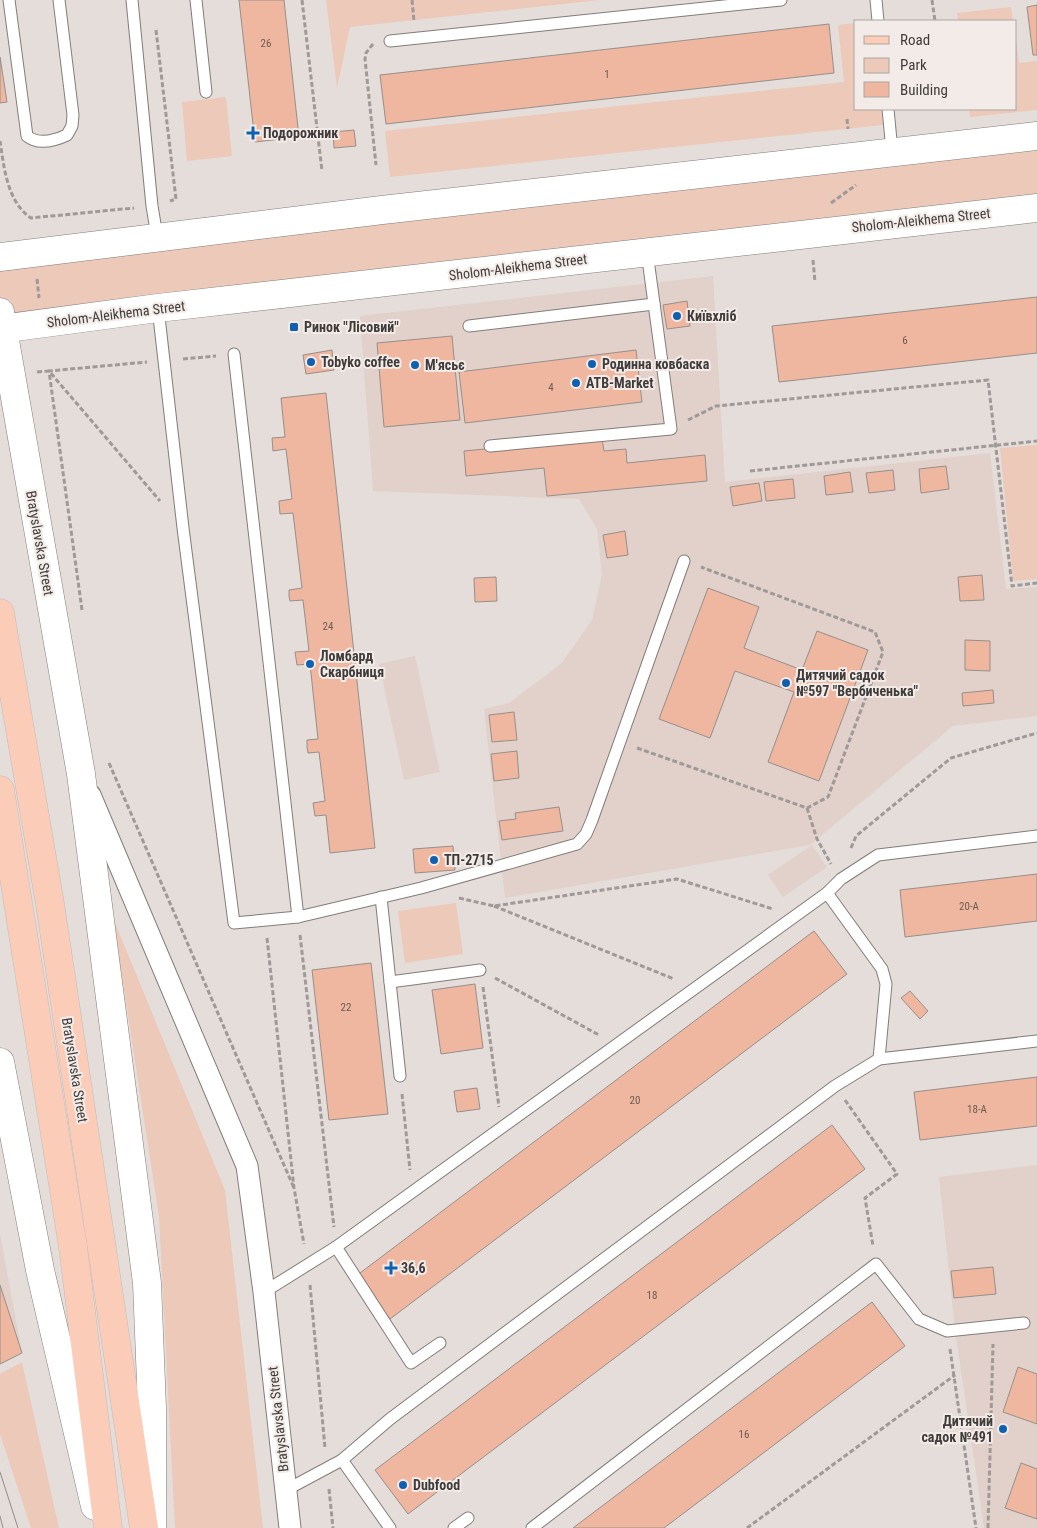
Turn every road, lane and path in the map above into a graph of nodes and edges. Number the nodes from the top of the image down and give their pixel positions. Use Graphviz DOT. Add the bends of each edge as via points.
graph roads {
  1 [pos="9,0"];
  2 [pos="60,0"];
  3 [pos="132,0"];
  4 [pos="196,0"];
  5 [pos="302,0"];
  6 [pos="782,0"];
  7 [pos="876,0"];
  8 [pos="932,0"];
  9 [pos="878,20"];
  10 [pos="935,20"];
  11 [pos="156,28"];
  12 [pos="390,41"];
  13 [pos="206,92"];
  14 [pos="888,110"];
  15 [pos="847,119"];
  16 [pos="1037,136"];
  17 [pos="0,141"];
  18 [pos="892,151"];
  19 [pos="853,156"];
  20 [pos="376,165"];
  21 [pos="322,171"];
  22 [pos="152,206"];
  23 [pos="1037,208"];
  24 [pos="810,232"];
  25 [pos="157,236"];
  26 [pos="647,252"];
  27 [pos="0,257"];
  28 [pos="36,274"];
  29 [pos="815,282"];
  30 [pos="654,304"];
  31 [pos="40,307"];
  32 [pos="158,308"];
  33 [pos="1,323"];
  34 [pos="469,326"];
  35 [pos="234,354"];
  36 [pos="165,361"];
  37 [pos="50,371"];
  38 [pos="10,420"];
  39 [pos="670,429"];
  40 [pos="1037,441"];
  41 [pos="995,445"];
  42 [pos="490,446"];
  43 [pos="750,471"];
  44 [pos="183,528"];
  45 [pos="684,560"];
  46 [pos="1037,583"];
  47 [pos="0,613"];
  48 [pos="83,617"];
  49 [pos="1037,733"];
  50 [pos="620,742"];
  51 [pos="108,762"];
  52 [pos="81,774"];
  53 [pos="0,790"];
  54 [pos="807,808"];
  55 [pos="1037,836"];
  56 [pos="840,879"];
  57 [pos="420,888"];
  58 [pos="827,893"];
  59 [pos="381,897"];
  60 [pos="494,906"];
  61 [pos="795,915"];
  62 [pos="298,917"];
  63 [pos="265,920"];
  64 [pos="480,970"];
  65 [pos="390,982"];
  66 [pos="695,988"];
  67 [pos="1037,1041"];
  68 [pos="616,1045"];
  69 [pos="880,1059"];
  70 [pos="0,1062"];
  71 [pos="400,1076"];
  72 [pos="835,1086"];
  73 [pos="502,1128"];
  74 [pos="294,1188"];
  75 [pos="413,1192"];
  76 [pos="336,1248"];
  77 [pos="876,1264"];
  78 [pos="308,1265"];
  79 [pos="264,1292"];
  80 [pos="1024,1323"];
  81 [pos="993,1326"];
  82 [pos="947,1331"];
  83 [pos="440,1343"];
  84 [pos="955,1375"];
  85 [pos="342,1460"];
  86 [pos="327,1469"];
  87 [pos="286,1490"];
  88 [pos="468,1518"];
  89 [pos="100,1528"];
  90 [pos="108,1528"];
  91 [pos="144,1528"];
  92 [pos="152,1528"];
  93 [pos="290,1528"];
  94 [pos="333,1528"];
  95 [pos="390,1528"];
  96 [pos="454,1528"];
  97 [pos="532,1528"];
  98 [pos="747,1528"];
  99 [pos="976,1528"];
  100 [pos="988,1528"];
  1 -- 2 [label="lane" via="27,136 42,141 67,136 72,126"];
  3 -- 22 [label="lane"];
  4 -- 13 [label="lane"];
  5 -- 21 [label="path"];
  6 -- 12 [label="lane"];
  7 -- 9 [label="lane"];
  8 -- 10 [label="path"];
  11 -- 22 [label="path" via="176,199"];
  12 -- 20 [label="path" via="374,43 366,52"];
  14 -- 18 [label="lane"];
  15 -- 19 [label="path"];
  16 -- 18 [label="street"];
  17 -- 22 [label="path" via="6,180 23,213 31,218"];
  18 -- 19 [label="street"];
  19 -- 24 [label="path" via="856,186 826,206"];
  19 -- 25 [label="street"];
  22 -- 25 [label="lane"];
  23 -- 24 [label="street, Sholom-Aleikhema Street"];
  24 -- 26 [label="street, Sholom-Aleikhema Street"];
  24 -- 29 [label="path"];
  25 -- 27 [label="street"];
  26 -- 30 [label="lane"];
  26 -- 32 [label="street, Sholom-Aleikhema Street"];
  28 -- 31 [label="path"];
  30 -- 34 [label="lane"];
  30 -- 39 [label="lane"];
  32 -- 33 [label="street, Sholom-Aleikhema Street"];
  32 -- 36 [label="lane"];
  33 -- 38 [label="street, Bratyslavska Street"];
  35 -- 36 [label="path"];
  35 -- 62 [label="lane"];
  36 -- 37 [label="path"];
  36 -- 44 [label="lane"];
  37 -- 44 [label="path"];
  37 -- 48 [label="path"];
  38 -- 52 [label="street, Bratyslavska Street"];
  39 -- 41 [label="path" via="716,406 988,380"];
  39 -- 42 [label="lane"];
  40 -- 41 [label="path"];
  41 -- 43 [label="path"];
  41 -- 46 [label="path" via="1012,586"];
  44 -- 63 [label="lane" via="234,923"];
  45 -- 50 [label="lane"];
  45 -- 54 [label="path" via="875,632 883,652 832,788 828,797"];
  47 -- 91 [label="main road, Bratyslavska Street" via="50,904"];
  49 -- 56 [label="path" via="951,758 856,836"];
  50 -- 54 [label="path"];
  50 -- 57 [label="lane" via="592,820 577,844"];
  51 -- 74 [label="path"];
  52 -- 79 [label="street, Bratyslavska Street" via="247,1166"];
  52 -- 92 [label="street, Bratyslavska Street" via="147,1283"];
  53 -- 90 [label="main road" via="73,1247"];
  54 -- 56 [label="path" via="817,839"];
  55 -- 56 [label="lane" via="878,855"];
  56 -- 58 [label="lane"];
  57 -- 59 [label="lane"];
  57 -- 60 [label="path"];
  58 -- 61 [label="lane"];
  58 -- 69 [label="lane" via="882,969 886,984"];
  59 -- 62 [label="lane"];
  59 -- 65 [label="lane"];
  60 -- 61 [label="path" via="677,879"];
  60 -- 66 [label="path"];
  61 -- 66 [label="lane"];
  62 -- 63 [label="lane"];
  62 -- 76 [label="path"];
  63 -- 74 [label="path"];
  64 -- 65 [label="lane"];
  64 -- 68 [label="path"];
  64 -- 73 [label="path"];
  65 -- 71 [label="lane"];
  66 -- 68 [label="lane"];
  67 -- 69 [label="lane"];
  68 -- 73 [label="lane"];
  69 -- 72 [label="lane"];
  70 -- 89 [label="street" via="40,1270"];
  71 -- 75 [label="path"];
  72 -- 77 [label="path" via="897,1174 865,1198"];
  72 -- 85 [label="lane" via="390,1419"];
  73 -- 75 [label="lane"];
  74 -- 78 [label="path"];
  75 -- 76 [label="lane"];
  76 -- 78 [label="lane"];
  76 -- 83 [label="lane" via="411,1362"];
  77 -- 82 [label="lane" via="920,1319"];
  77 -- 97 [label="lane"];
  78 -- 79 [label="lane"];
  78 -- 86 [label="path"];
  79 -- 87 [label="street, Bratyslavska Street"];
  80 -- 81 [label="lane"];
  81 -- 82 [label="lane"];
  81 -- 100 [label="path"];
  82 -- 84 [label="path"];
  84 -- 98 [label="path"];
  84 -- 99 [label="path"];
  85 -- 86 [label="lane"];
  85 -- 95 [label="lane"];
  86 -- 87 [label="lane"];
  86 -- 94 [label="path"];
  87 -- 93 [label="street, Bratyslavska Street"];
  88 -- 96 [label="lane"];
}
